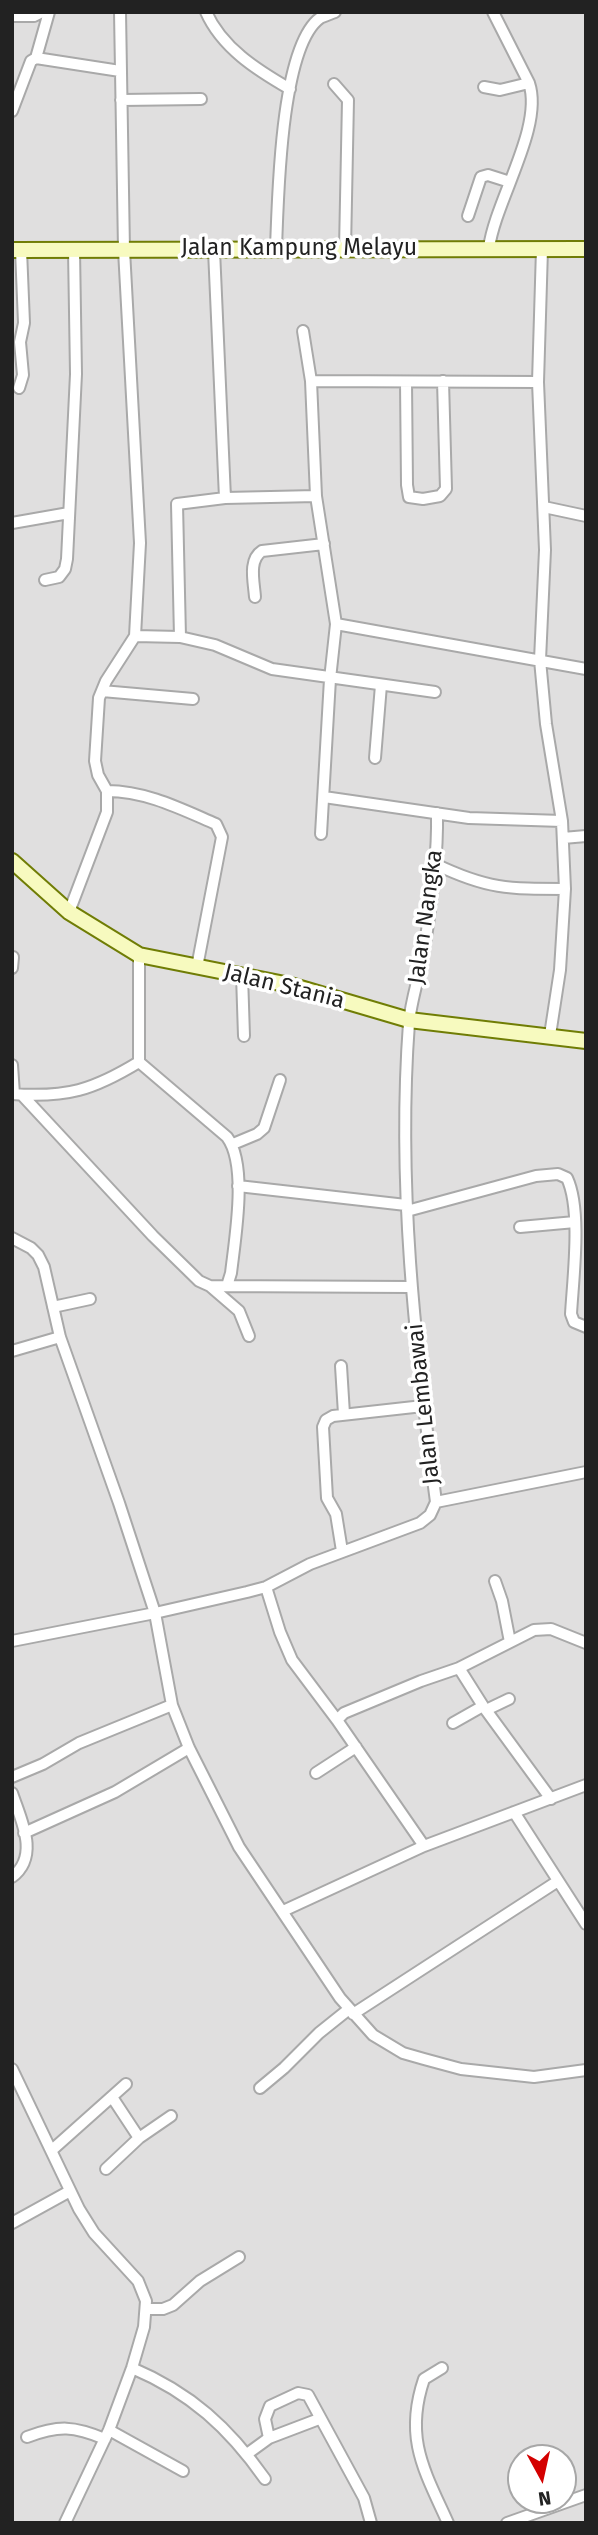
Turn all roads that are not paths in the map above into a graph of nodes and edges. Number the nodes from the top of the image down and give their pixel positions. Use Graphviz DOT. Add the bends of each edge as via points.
graph roads {
  1 [pos="42,12"];
  2 [pos="49,12"];
  3 [pos="120,12"];
  4 [pos="206,12"];
  5 [pos="335,12"];
  6 [pos="493,12"];
  7 [pos="319,15"];
  8 [pos="12,16"];
  9 [pos="36,58"];
  10 [pos="120,71"];
  11 [pos="529,83"];
  12 [pos="334,84"];
  13 [pos="484,87"];
  14 [pos="290,89"];
  15 [pos="201,99"];
  16 [pos="121,100"];
  17 [pos="12,111"];
  18 [pos="510,182"];
  19 [pos="468,216"];
  20 [pos="276,248"];
  21 [pos="489,248"];
  22 [pos="345,249"];
  23 [pos="542,249"];
  24 [pos="586,249"];
  25 [pos="17,250"];
  26 [pos="74,250"];
  27 [pos="124,250"];
  28 [pos="214,250"];
  29 [pos="303,331"];
  30 [pos="311,381"];
  31 [pos="443,381"];
  32 [pos="406,382"];
  33 [pos="538,382"];
  34 [pos="19,388"];
  35 [pos="316,496"];
  36 [pos="225,498"];
  37 [pos="544,507"];
  38 [pos="69,513"];
  39 [pos="586,516"];
  40 [pos="12,523"];
  41 [pos="324,544"];
  42 [pos="45,580"];
  43 [pos="255,597"];
  44 [pos="336,624"];
  45 [pos="135,636"];
  46 [pos="180,637"];
  47 [pos="540,660"];
  48 [pos="586,669"];
  49 [pos="330,679"];
  50 [pos="381,685"];
  51 [pos="102,691"];
  52 [pos="435,692"];
  53 [pos="193,699"];
  54 [pos="375,758"];
  55 [pos="107,791"];
  56 [pos="324,797"];
  57 [pos="438,813"];
  58 [pos="562,821"];
  59 [pos="321,834"];
  60 [pos="586,836"];
  61 [pos="563,838"];
  62 [pos="12,861"];
  63 [pos="435,864"];
  64 [pos="565,889"];
  65 [pos="69,912"];
  66 [pos="139,955"];
  67 [pos="13,957"];
  68 [pos="197,967"];
  69 [pos="12,968"];
  70 [pos="242,975"];
  71 [pos="409,1020"];
  72 [pos="550,1035"];
  73 [pos="244,1036"];
  74 [pos="586,1041"];
  75 [pos="139,1062"];
  76 [pos="12,1065"];
  77 [pos="280,1080"];
  78 [pos="16,1095"];
  79 [pos="233,1144"];
  80 [pos="238,1186"];
  81 [pos="406,1208"];
  82 [pos="575,1222"];
  83 [pos="520,1227"];
  84 [pos="12,1238"];
  85 [pos="210,1286"];
  86 [pos="227,1286"];
  87 [pos="411,1287"];
  88 [pos="90,1299"];
  89 [pos="53,1307"];
  90 [pos="586,1327"];
  91 [pos="249,1336"];
  92 [pos="60,1337"];
  93 [pos="12,1351"];
  94 [pos="341,1366"];
  95 [pos="423,1406"];
  96 [pos="344,1414"];
  97 [pos="586,1472"];
  98 [pos="436,1502"];
  99 [pos="342,1551"];
  100 [pos="495,1581"];
  101 [pos="266,1587"];
  102 [pos="155,1614"];
  103 [pos="12,1641"];
  104 [pos="510,1642"];
  105 [pos="586,1643"];
  106 [pos="459,1668"];
  107 [pos="509,1699"];
  108 [pos="172,1705"];
  109 [pos="484,1708"];
  110 [pos="337,1720"];
  111 [pos="453,1723"];
  112 [pos="356,1747"];
  113 [pos="189,1748"];
  114 [pos="316,1773"];
  115 [pos="12,1777"];
  116 [pos="586,1785"];
  117 [pos="12,1793"];
  118 [pos="551,1799"];
  119 [pos="514,1812"];
  120 [pos="24,1833"];
  121 [pos="424,1846"];
  122 [pos="12,1877"];
  123 [pos="558,1881"];
  124 [pos="284,1911"];
  125 [pos="586,1924"];
  126 [pos="351,2012"];
  127 [pos="12,2069"];
  128 [pos="586,2070"];
  129 [pos="126,2084"];
  130 [pos="260,2088"];
  131 [pos="112,2097"];
  132 [pos="171,2116"];
  133 [pos="139,2138"];
  134 [pos="52,2150"];
  135 [pos="106,2169"];
  136 [pos="70,2191"];
  137 [pos="12,2222"];
  138 [pos="239,2258"];
  139 [pos="146,2309"];
  140 [pos="132,2368"];
  141 [pos="442,2368"];
  142 [pos="319,2419"];
  143 [pos="107,2435"];
  144 [pos="27,2437"];
  145 [pos="270,2438"];
  146 [pos="247,2454"];
  147 [pos="183,2471"];
  148 [pos="265,2479"];
  149 [pos="586,2494"];
  150 [pos="65,2523"];
  151 [pos="371,2523"];
  152 [pos="448,2523"];
  153 [pos="507,2523"];
  1 -- 8 [label="street"];
  2 -- 9 [label="street"];
  3 -- 10 [label="street"];
  4 -- 14 [label="street" via="246,63"];
  5 -- 7 [label="street"];
  6 -- 11 [label="street"];
  7 -- 14 [label="street" via="298,55"];
  9 -- 10 [label="street"];
  9 -- 17 [label="street"];
  10 -- 16 [label="street"];
  11 -- 13 [label="street" via="500,90"];
  11 -- 18 [label="street" via="530,121"];
  12 -- 22 [label="street" via="348,100"];
  14 -- 20 [label="street"];
  15 -- 16 [label="street"];
  16 -- 27 [label="street"];
  18 -- 19 [label="street" via="481,177"];
  18 -- 21 [label="street"];
  20 -- 22 [label="street, Jalan Kampung Melayu"];
  20 -- 28 [label="street, Jalan Kampung Melayu"];
  21 -- 22 [label="street, Jalan Kampung Melayu"];
  21 -- 23 [label="street, Jalan Kampung Melayu"];
  23 -- 24 [label="street, Jalan Kampung Melayu"];
  23 -- 33 [label="street"];
  25 -- 26 [label="street, Jalan Kampung Melayu"];
  25 -- 34 [label="street" via="24,323"];
  26 -- 27 [label="street, Jalan Kampung Melayu"];
  26 -- 38 [label="street" via="76,374"];
  27 -- 28 [label="street, Jalan Kampung Melayu"];
  27 -- 45 [label="street" via="141,543"];
  28 -- 36 [label="street"];
  29 -- 30 [label="street"];
  30 -- 32 [label="street"];
  30 -- 35 [label="street"];
  31 -- 32 [label="street"];
  31 -- 32 [label="street" via="446,489 440,496 423,499 409,497 407,485"];
  31 -- 33 [label="street"];
  33 -- 37 [label="street"];
  35 -- 36 [label="street"];
  35 -- 41 [label="street"];
  36 -- 46 [label="street" via="176,505"];
  37 -- 39 [label="street"];
  37 -- 47 [label="street"];
  38 -- 40 [label="street"];
  38 -- 42 [label="street" via="65,569 55,580"];
  41 -- 43 [label="street" via="257,554"];
  41 -- 44 [label="street"];
  44 -- 47 [label="street"];
  44 -- 49 [label="street"];
  45 -- 46 [label="street"];
  45 -- 51 [label="street"];
  46 -- 49 [label="street" via="215,645 272,669"];
  47 -- 48 [label="street"];
  47 -- 58 [label="street"];
  49 -- 50 [label="street"];
  49 -- 56 [label="street"];
  50 -- 52 [label="street"];
  50 -- 54 [label="street"];
  51 -- 53 [label="street"];
  51 -- 55 [label="street" via="95,761"];
  55 -- 65 [label="street" via="102,829"];
  55 -- 68 [label="street" via="155,799 220,829"];
  56 -- 57 [label="street"];
  56 -- 59 [label="street"];
  57 -- 58 [label="street"];
  57 -- 63 [label="street, Jalan Nangka"];
  58 -- 61 [label="street"];
  60 -- 61 [label="street"];
  61 -- 64 [label="street"];
  62 -- 65 [label="street, Jalan Stania"];
  63 -- 64 [label="street" via="484,885"];
  63 -- 71 [label="street, Jalan Nangka"];
  64 -- 72 [label="street" via="561,970"];
  65 -- 66 [label="street, Jalan Stania"];
  66 -- 68 [label="street, Jalan Stania"];
  66 -- 75 [label="street"];
  67 -- 69 [label="street"];
  68 -- 70 [label="street, Jalan Stania"];
  70 -- 71 [label="street, Jalan Stania"];
  70 -- 73 [label="street"];
  71 -- 72 [label="street, Jalan Stania"];
  71 -- 81 [label="street, Jalan Lembawai"];
  72 -- 74 [label="street, Jalan Stania"];
  75 -- 78 [label="street" via="89,1089"];
  75 -- 79 [label="street"];
  76 -- 78 [label="street"];
  77 -- 79 [label="street" via="264,1128"];
  78 -- 85 [label="street" via="153,1236"];
  79 -- 80 [label="street"];
  80 -- 81 [label="street"];
  80 -- 86 [label="street"];
  81 -- 82 [label="street" via="558,1174 567,1178 570,1186"];
  81 -- 87 [label="street, Jalan Lembawai"];
  82 -- 83 [label="street"];
  82 -- 90 [label="street" via="571,1314 574,1322"];
  84 -- 89 [label="street" via="38,1255"];
  85 -- 86 [label="street"];
  85 -- 91 [label="street" via="239,1311"];
  86 -- 87 [label="street"];
  87 -- 95 [label="street, Jalan Lembawai"];
  88 -- 89 [label="street"];
  89 -- 92 [label="street"];
  92 -- 93 [label="street"];
  92 -- 102 [label="street"];
  94 -- 96 [label="street"];
  95 -- 96 [label="street"];
  95 -- 98 [label="street, Jalan Lembawai"];
  96 -- 99 [label="street" via="326,1420 323,1427 327,1498 336,1514"];
  97 -- 98 [label="street"];
  98 -- 99 [label="street, Jalan Lembawai" via="420,1523"];
  99 -- 101 [label="street, Jalan Lembawai"];
  100 -- 104 [label="street"];
  101 -- 102 [label="street, Jalan Lembawai"];
  101 -- 110 [label="street" via="292,1660"];
  102 -- 103 [label="street, Jalan Lembawai"];
  102 -- 108 [label="street"];
  104 -- 105 [label="street" via="534,1630 551,1629"];
  104 -- 106 [label="street"];
  106 -- 109 [label="street"];
  106 -- 110 [label="street" via="344,1713"];
  107 -- 109 [label="street"];
  108 -- 113 [label="street"];
  108 -- 115 [label="street"];
  109 -- 111 [label="street"];
  109 -- 118 [label="street"];
  110 -- 112 [label="street"];
  112 -- 114 [label="street"];
  112 -- 121 [label="street"];
  113 -- 120 [label="street" via="115,1792"];
  113 -- 124 [label="street" via="229,1829"];
  116 -- 118 [label="street"];
  117 -- 120 [label="street"];
  118 -- 119 [label="street"];
  119 -- 121 [label="street"];
  119 -- 123 [label="street"];
  120 -- 122 [label="street" via="27,1857"];
  121 -- 124 [label="street"];
  123 -- 125 [label="street"];
  123 -- 126 [label="street"];
  124 -- 126 [label="street"];
  126 -- 128 [label="street" via="387,2045 461,2069 534,2077"];
  126 -- 130 [label="street" via="319,2033"];
  127 -- 134 [label="street"];
  129 -- 131 [label="street"];
  131 -- 133 [label="street"];
  131 -- 134 [label="street"];
  132 -- 133 [label="street"];
  133 -- 135 [label="street"];
  134 -- 136 [label="street"];
  136 -- 137 [label="street"];
  136 -- 139 [label="street" via="94,2233 138,2281"];
  138 -- 139 [label="street" via="200,2281 173,2305"];
  139 -- 140 [label="street"];
  140 -- 143 [label="street"];
  140 -- 146 [label="street" via="197,2404"];
  141 -- 152 [label="street" via="424,2379 415,2431 426,2476"];
  142 -- 145 [label="street"];
  142 -- 145 [label="street" via="308,2395 289,2396 266,2412"];
  142 -- 151 [label="street" via="364,2498"];
  143 -- 144 [label="street" via="69,2428"];
  143 -- 147 [label="street"];
  143 -- 150 [label="street"];
  145 -- 146 [label="street"];
  146 -- 148 [label="street"];
  149 -- 153 [label="street"];
}
